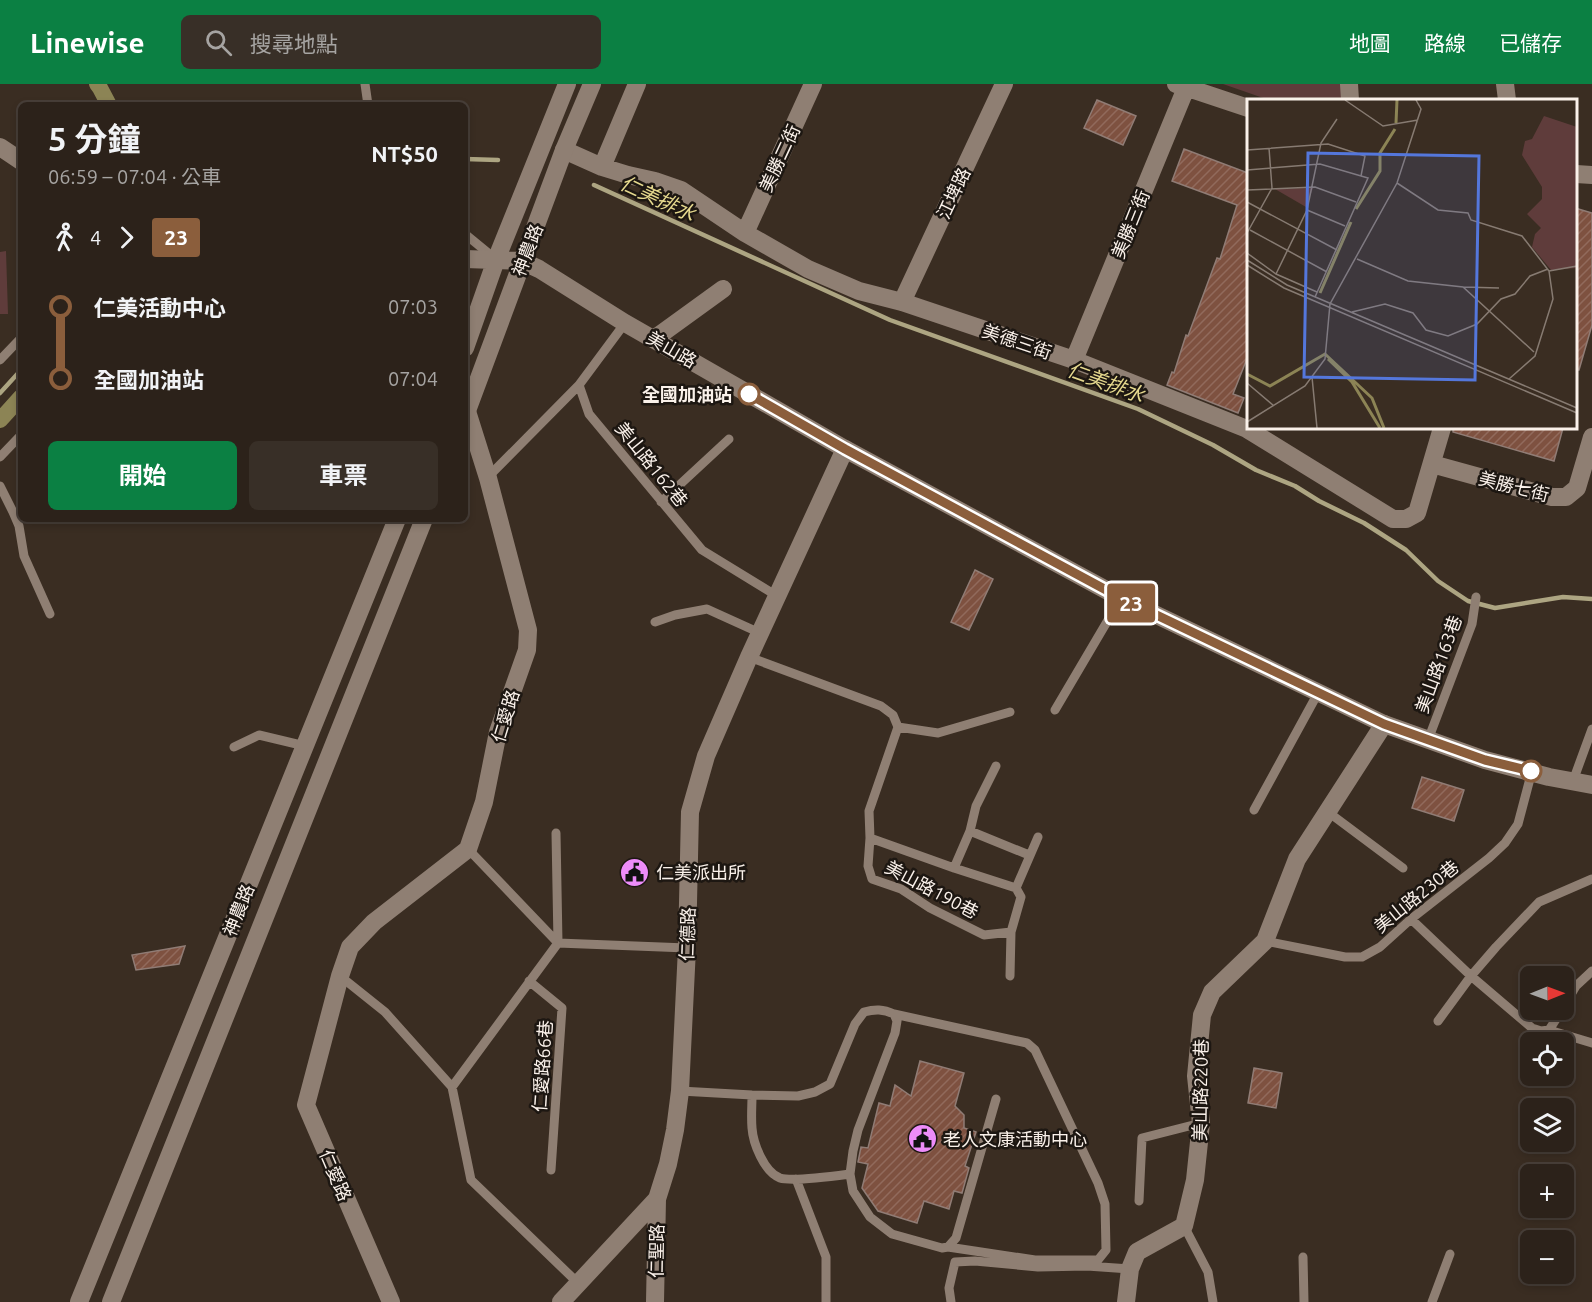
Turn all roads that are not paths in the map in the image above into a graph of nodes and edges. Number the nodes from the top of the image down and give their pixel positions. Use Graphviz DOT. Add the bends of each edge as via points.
graph roads {
  1 [pos="365,84"];
  2 [pos="567,84"];
  3 [pos="592,84"];
  4 [pos="637,84"];
  5 [pos="813,84"];
  6 [pos="1004,84"];
  7 [pos="1349,84"];
  8 [pos="1505,84"];
  9 [pos="1181,86"];
  10 [pos="1350,99"];
  11 [pos="1507,99"];
  12 [pos="368,102"];
  13 [pos="1247,108"];
  14 [pos="0,147"];
  15 [pos="564,150"];
  16 [pos="18,159"];
  17 [pos="602,167"];
  18 [pos="1577,174"];
  19 [pos="1592,175"];
  20 [pos="746,233"];
  21 [pos="468,237"];
  22 [pos="468,259"];
  23 [pos="496,260"];
  24 [pos="522,261"];
  25 [pos="723,289"];
  26 [pos="902,302"];
  27 [pos="625,322"];
  28 [pos="468,339"];
  29 [pos="654,339"];
  30 [pos="18,341"];
  31 [pos="0,360"];
  32 [pos="1074,360"];
  33 [pos="579,386"];
  34 [pos="468,406"];
  35 [pos="468,417"];
  36 [pos="1247,427"];
  37 [pos="1251,429"];
  38 [pos="1442,429"];
  39 [pos="1592,436"];
  40 [pos="18,438"];
  41 [pos="729,439"];
  42 [pos="845,449"];
  43 [pos="0,457"];
  44 [pos="1432,464"];
  45 [pos="488,478"];
  46 [pos="0,486"];
  47 [pos="661,502"];
  48 [pos="396,522"];
  49 [pos="423,522"];
  50 [pos="777,597"];
  51 [pos="1476,597"];
  52 [pos="1121,598"];
  53 [pos="50,614"];
  54 [pos="654,622"];
  55 [pos="760,633"];
  56 [pos="749,657"];
  57 [pos="1318,693"];
  58 [pos="1055,710"];
  59 [pos="1010,712"];
  60 [pos="1384,724"];
  61 [pos="898,727"];
  62 [pos="1592,729"];
  63 [pos="1428,740"];
  64 [pos="305,746"];
  65 [pos="234,747"];
  66 [pos="996,766"];
  67 [pos="1532,771"];
  68 [pos="1573,781"];
  69 [pos="1592,785"];
  70 [pos="1254,810"];
  71 [pos="1328,812"];
  72 [pos="970,831"];
  73 [pos="556,833"];
  74 [pos="1038,837"];
  75 [pos="870,838"];
  76 [pos="468,849"];
  77 [pos="1029,855"];
  78 [pos="954,868"];
  79 [pos="1403,868"];
  80 [pos="1592,879"];
  81 [pos="1016,888"];
  82 [pos="1411,919"];
  83 [pos="1011,932"];
  84 [pos="1265,941"];
  85 [pos="558,943"];
  86 [pos="687,948"];
  87 [pos="1592,971"];
  88 [pos="340,976"];
  89 [pos="1010,976"];
  90 [pos="1471,976"];
  91 [pos="529,981"];
  92 [pos="1574,990"];
  93 [pos="894,1014"];
  94 [pos="1556,1020"];
  95 [pos="1438,1021"];
  96 [pos="1549,1030"];
  97 [pos="1592,1043"];
  98 [pos="452,1087"];
  99 [pos="680,1091"];
  100 [pos="753,1095"];
  101 [pos="996,1100"];
  102 [pos="1201,1123"];
  103 [pos="552,1170"];
  104 [pos="850,1174"];
  105 [pos="796,1179"];
  106 [pos="657,1199"];
  107 [pos="1139,1201"];
  108 [pos="1184,1226"];
  109 [pos="948,1247"];
  110 [pos="1450,1254"];
  111 [pos="1303,1257"];
  112 [pos="1130,1269"];
  113 [pos="578,1283"];
  114 [pos="79,1302"];
  115 [pos="111,1302"];
  116 [pos="391,1302"];
  117 [pos="561,1302"];
  118 [pos="655,1302"];
  119 [pos="826,1302"];
  120 [pos="951,1302"];
  121 [pos="1126,1302"];
  122 [pos="1213,1302"];
  123 [pos="1304,1302"];
  124 [pos="1432,1302"];
  1 -- 12 [label="lane"];
  2 -- 23 [label="street, 神農路"];
  3 -- 15 [label="street, 神農路"];
  4 -- 17 [label="street"];
  5 -- 20 [label="street, 美勝二街"];
  6 -- 26 [label="street, 江埤路"];
  7 -- 10 [label="street"];
  8 -- 11 [label="street"];
  9 -- 13 [label="street"];
  9 -- 32 [label="street, 美勝三街"];
  14 -- 16 [label="street"];
  15 -- 17 [label="street, 美德三街"];
  15 -- 24 [label="street, 神農路"];
  17 -- 20 [label="street, 美德三街" via="681,190"];
  18 -- 19 [label="street"];
  20 -- 26 [label="street, 美德三街" via="808,269 859,291"];
  21 -- 23 [label="lane"];
  22 -- 23 [label="street, 美山路"];
  23 -- 24 [label="street, 美山路"];
  23 -- 28 [label="street, 神農路"];
  24 -- 27 [label="street, 美山路"];
  24 -- 34 [label="street, 神農路"];
  25 -- 29 [label="street"];
  26 -- 32 [label="street, 美德三街"];
  27 -- 29 [label="street, 美山路"];
  27 -- 33 [label="lane"];
  29 -- 42 [label="street, 美山路"];
  30 -- 31 [label="lane"];
  32 -- 36 [label="street, 美德三街"];
  33 -- 45 [label="lane"];
  33 -- 47 [label="lane, 美山路162巷" via="589,414"];
  35 -- 45 [label="street, 仁愛路"];
  37 -- 44 [label="street, 美德三街" via="1393,519 1406,519 1417,513"];
  38 -- 44 [label="street"];
  39 -- 44 [label="street, 美勝七街" via="1577,488 1566,497 1552,497"];
  40 -- 43 [label="lane"];
  41 -- 47 [label="lane"];
  42 -- 50 [label="street, 仁德路"];
  42 -- 52 [label="street, 美山路"];
  45 -- 76 [label="street, 仁愛路" via="528,630 527,650 498,732 484,802"];
  46 -- 53 [label="lane" via="19,526 24,556"];
  47 -- 50 [label="lane, 美山路162巷" via="702,550"];
  48 -- 64 [label="street, 神農路"];
  49 -- 115 [label="street, 神農路"];
  50 -- 55 [label="street, 仁德路"];
  51 -- 63 [label="lane, 美山路163巷" via="1472,624"];
  52 -- 57 [label="street, 美山路"];
  52 -- 58 [label="lane"];
  54 -- 55 [label="lane" via="707,609"];
  55 -- 56 [label="street, 仁德路"];
  56 -- 61 [label="lane" via="881,706 893,715"];
  56 -- 86 [label="street, 仁德路" via="706,756 690,812"];
  57 -- 60 [label="street, 美山路"];
  57 -- 70 [label="lane"];
  59 -- 61 [label="lane" via="938,733"];
  60 -- 63 [label="street, 美山路"];
  60 -- 71 [label="street, 美山路220巷"];
  61 -- 75 [label="lane, 美山路190巷" via="869,811"];
  62 -- 68 [label="lane"];
  63 -- 67 [label="street, 美山路"];
  64 -- 65 [label="lane" via="259,735"];
  64 -- 114 [label="street, 神農路"];
  66 -- 72 [label="lane, 美山路190巷" via="976,806"];
  67 -- 68 [label="street, 美山路"];
  67 -- 82 [label="lane, 美山路230巷" via="1518,824 1506,843"];
  68 -- 69 [label="street, 美山路"];
  71 -- 79 [label="lane"];
  71 -- 84 [label="street, 美山路220巷" via="1298,859"];
  72 -- 77 [label="lane"];
  72 -- 78 [label="lane, 美山路190巷"];
  73 -- 85 [label="lane"];
  74 -- 77 [label="lane"];
  75 -- 78 [label="lane"];
  75 -- 83 [label="lane, 美山路190巷" via="868,866 872,879 901,890 984,935"];
  76 -- 85 [label="lane"];
  76 -- 88 [label="street, 仁愛路" via="374,922 351,947"];
  77 -- 81 [label="lane"];
  78 -- 81 [label="lane"];
  80 -- 90 [label="lane" via="1539,902"];
  81 -- 83 [label="lane" via="1021,897"];
  82 -- 84 [label="lane, 美山路230巷" via="1380,947 1362,957"];
  82 -- 90 [label="lane"];
  83 -- 89 [label="lane"];
  84 -- 102 [label="street, 美山路220巷" via="1212,992 1202,1015 1196,1076"];
  85 -- 86 [label="lane"];
  85 -- 91 [label="lane"];
  86 -- 99 [label="street, 仁德路"];
  87 -- 92 [label="lane"];
  88 -- 98 [label="lane" via="385,1012"];
  88 -- 116 [label="street, 仁愛路" via="306,1105"];
  90 -- 95 [label="lane"];
  90 -- 96 [label="lane" via="1532,1028"];
  91 -- 98 [label="lane"];
  91 -- 103 [label="lane, 仁愛路66巷" via="562,1008"];
  93 -- 100 [label="lane" via="875,1009 864,1012 855,1024 830,1084 798,1096"];
  93 -- 104 [label="lane" via="895,1033 858,1130"];
  93 -- 109 [label="lane" via="1027,1043 1035,1050 1105,1204 1106,1250 1098,1260 1035,1260"];
  94 -- 96 [label="lane"];
  96 -- 97 [label="lane"];
  98 -- 113 [label="lane" via="471,1180"];
  99 -- 100 [label="lane"];
  99 -- 106 [label="street, 仁德路" via="668,1164"];
  100 -- 105 [label="lane" via="752,1130 760,1157 769,1171 781,1178"];
  101 -- 109 [label="lane" via="956,1238"];
  102 -- 107 [label="lane" via="1142,1138"];
  102 -- 108 [label="street, 美山路220巷" via="1195,1180"];
  104 -- 105 [label="lane"];
  104 -- 109 [label="lane" via="853,1191 870,1217 892,1234"];
  105 -- 119 [label="lane" via="826,1257"];
  106 -- 113 [label="street, 仁德路"];
  106 -- 118 [label="street, 仁聖路"];
  108 -- 112 [label="street" via="1137,1252"];
  108 -- 122 [label="lane" via="1208,1272"];
  110 -- 124 [label="lane"];
  111 -- 123 [label="lane"];
  112 -- 120 [label="lane" via="955,1262 949,1288"];
  112 -- 121 [label="street"];
  113 -- 117 [label="street, 仁德路"];
}
